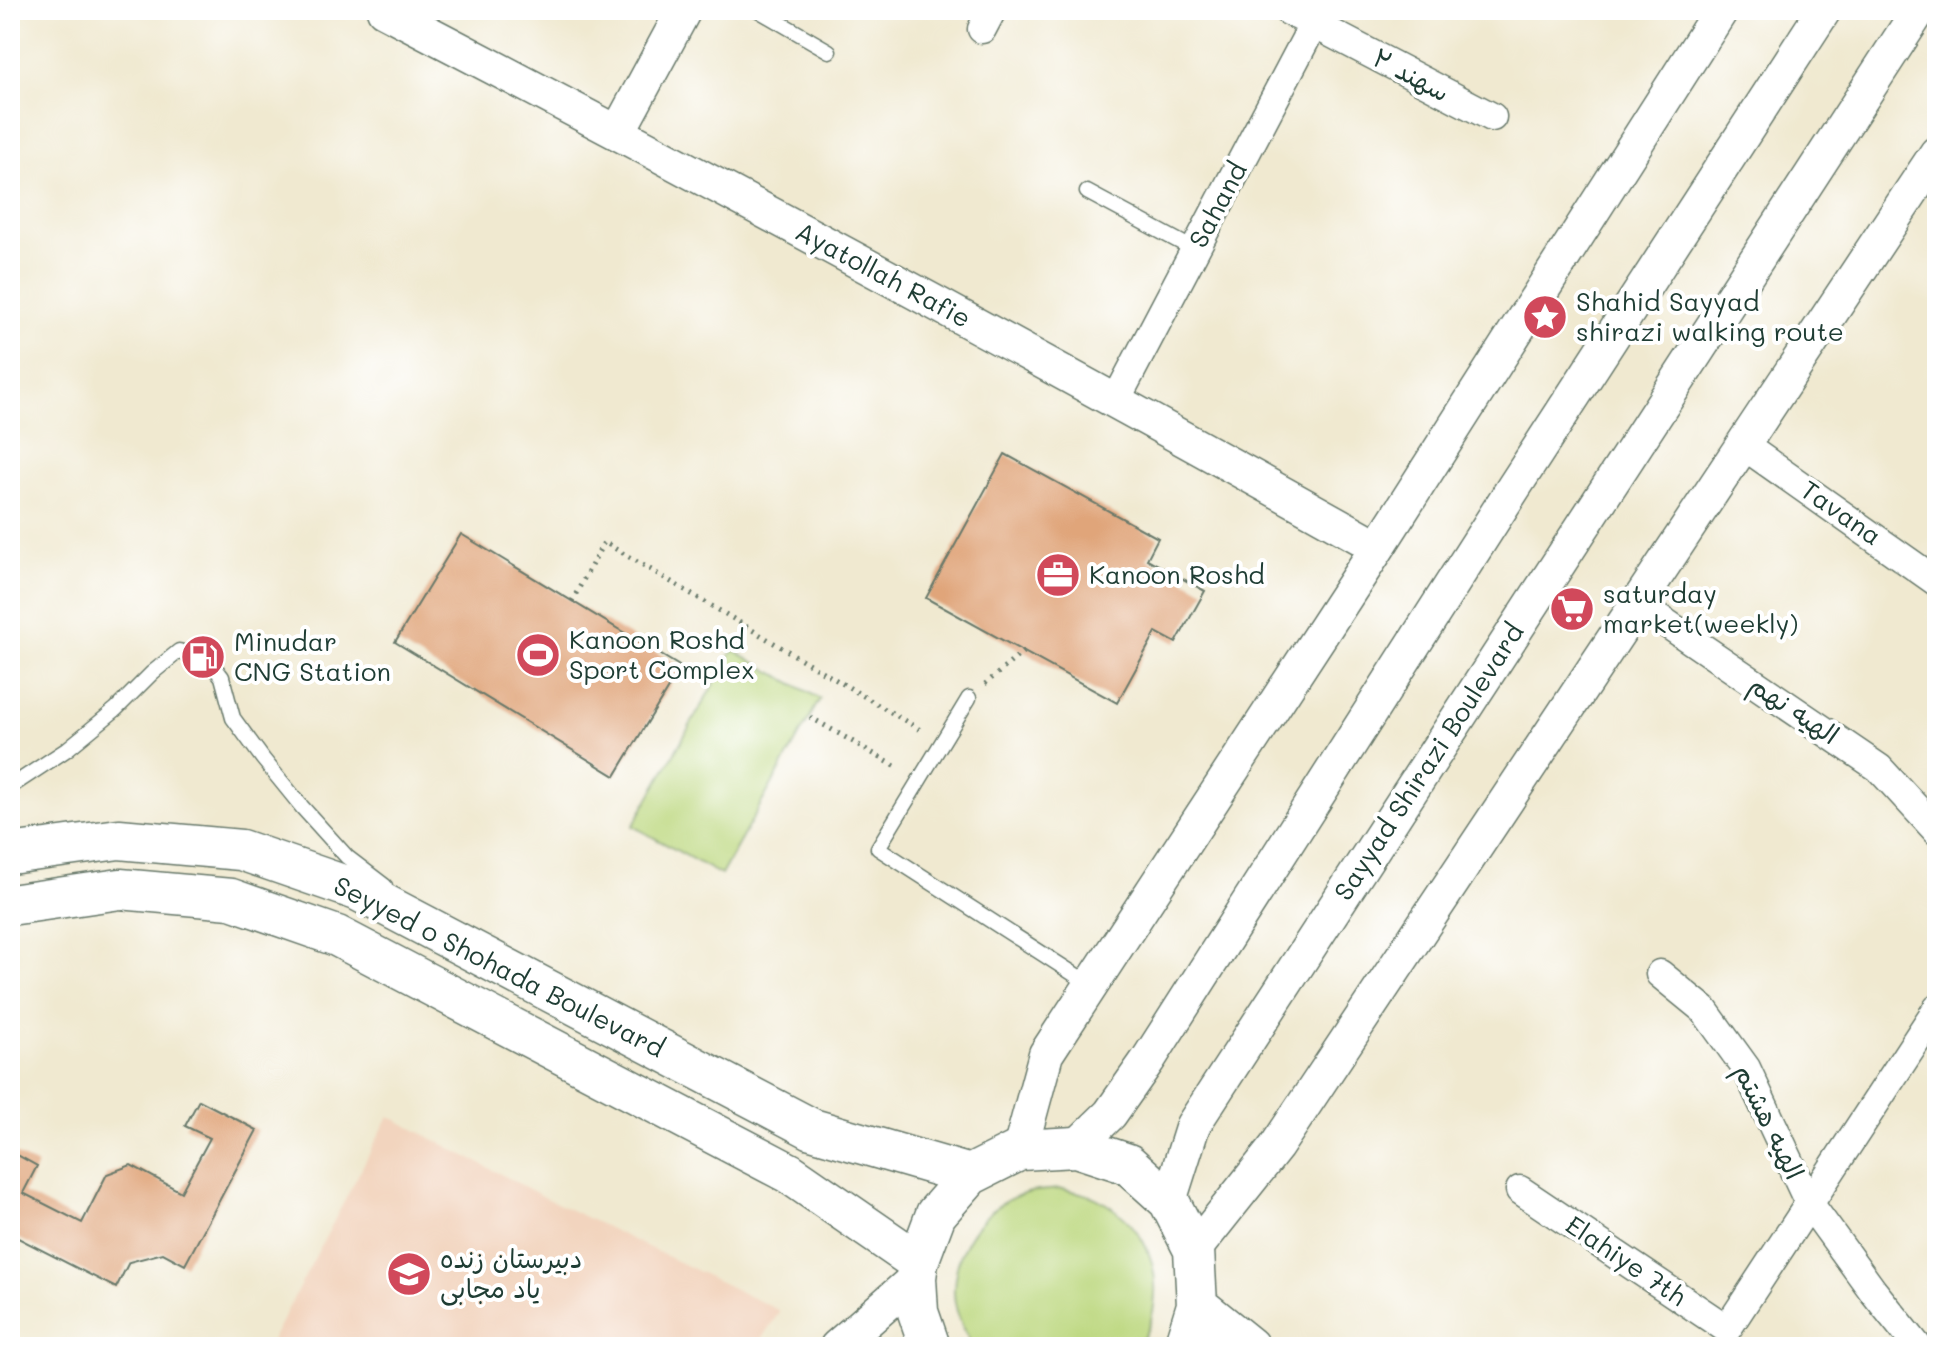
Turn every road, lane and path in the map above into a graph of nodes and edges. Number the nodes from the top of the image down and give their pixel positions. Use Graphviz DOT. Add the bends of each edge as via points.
graph roads {
  1 [pos="384,10"];
  2 [pos="684,10"];
  3 [pos="758,10"];
  4 [pos="1287,10"];
  5 [pos="1721,10"];
  6 [pos="1824,10"];
  7 [pos="1919,10"];
  8 [pos="1317,17"];
  9 [pos="829,51"];
  10 [pos="1492,117"];
  11 [pos="618,132"];
  12 [pos="1937,153"];
  13 [pos="1087,192"];
  14 [pos="1195,250"];
  15 [pos="1116,400"];
  16 [pos="1743,445"];
  17 [pos="1378,547"];
  18 [pos="1937,582"];
  19 [pos="572,601"];
  20 [pos="1638,604"];
  21 [pos="1023,652"];
  22 [pos="969,698"];
  23 [pos="810,717"];
  24 [pos="942,742"];
  25 [pos="919,780"];
  26 [pos="10,787"];
  27 [pos="1937,831"];
  28 [pos="10,854"];
  29 [pos="10,905"];
  30 [pos="519,974"];
  31 [pos="1660,974"];
  32 [pos="1092,985"];
  33 [pos="1937,1009"];
  34 [pos="1076,1147"];
  35 [pos="1020,1150"];
  36 [pos="970,1175"];
  37 [pos="1520,1190"];
  38 [pos="1169,1201"];
  39 [pos="1809,1203"];
  40 [pos="1194,1250"];
  41 [pos="917,1270"];
  42 [pos="1197,1305"];
  43 [pos="837,1347"];
  44 [pos="929,1347"];
  45 [pos="1184,1347"];
  46 [pos="1249,1347"];
  47 [pos="1918,1347"];
  1 -- 11 [label="street, Ayatollah Rafie"];
  2 -- 11 [label="street"];
  3 -- 9 [label="lane"];
  4 -- 8 [label="street, سهند ۲"];
  5 -- 17 [label="street"];
  6 -- 34 [label="street" via="1148,1060 1110,1114"];
  7 -- 38 [label="street, Sayyad Shirazi Boulevard" via="1193,1125"];
  8 -- 10 [label="street, سهند ۲"];
  8 -- 14 [label="street, Sahand"];
  11 -- 15 [label="street, Ayatollah Rafie"];
  12 -- 16 [label="street"];
  13 -- 14 [label="lane"];
  14 -- 15 [label="street, Sahand"];
  15 -- 17 [label="street, Ayatollah Rafie"];
  16 -- 18 [label="street, Tavana"];
  16 -- 20 [label="street"];
  17 -- 32 [label="street"];
  19 -- 24 [label="path" via="604,542"];
  20 -- 27 [label="street, الهیه نهم" via="1879,768"];
  20 -- 40 [label="street" via="1276,1147"];
  21 -- 22 [label="path"];
  22 -- 24 [label="lane"];
  23 -- 25 [label="path"];
  24 -- 25 [label="lane"];
  25 -- 32 [label="lane" via="878,848"];
  26 -- 30 [label="lane" via="66,750 179,651 212,664 222,677 233,718 347,857"];
  28 -- 30 [label="main road, Seyyed o Shohada Boulevard" via="119,839 241,850 357,890"];
  29 -- 41 [label="main road, Seyyed o Shohada Boulevard" via="120,889 231,899 337,936 789,1173"];
  30 -- 36 [label="main road, Seyyed o Shohada Boulevard" via="812,1129"];
  31 -- 39 [label="street, الهیه هشتم" via="1704,1010 1746,1068"];
  32 -- 35 [label="street" via="1046,1054"];
  33 -- 39 [label="street"];
  34 -- 35 [label="main road"];
  34 -- 38 [label="main road" via="1128,1164"];
  35 -- 36 [label="main road"];
  36 -- 41 [label="main road" via="936,1214"];
  37 -- 39 [label="street, Elahiye 7th" via="1727,1329"];
  38 -- 40 [label="main road"];
  39 -- 47 [label="street, الهیه هشتم"];
  40 -- 42 [label="main road"];
  41 -- 43 [label="street"];
  41 -- 44 [label="main road" via="918,1312"];
  42 -- 45 [label="main road"];
  42 -- 46 [label="main road"];
}
